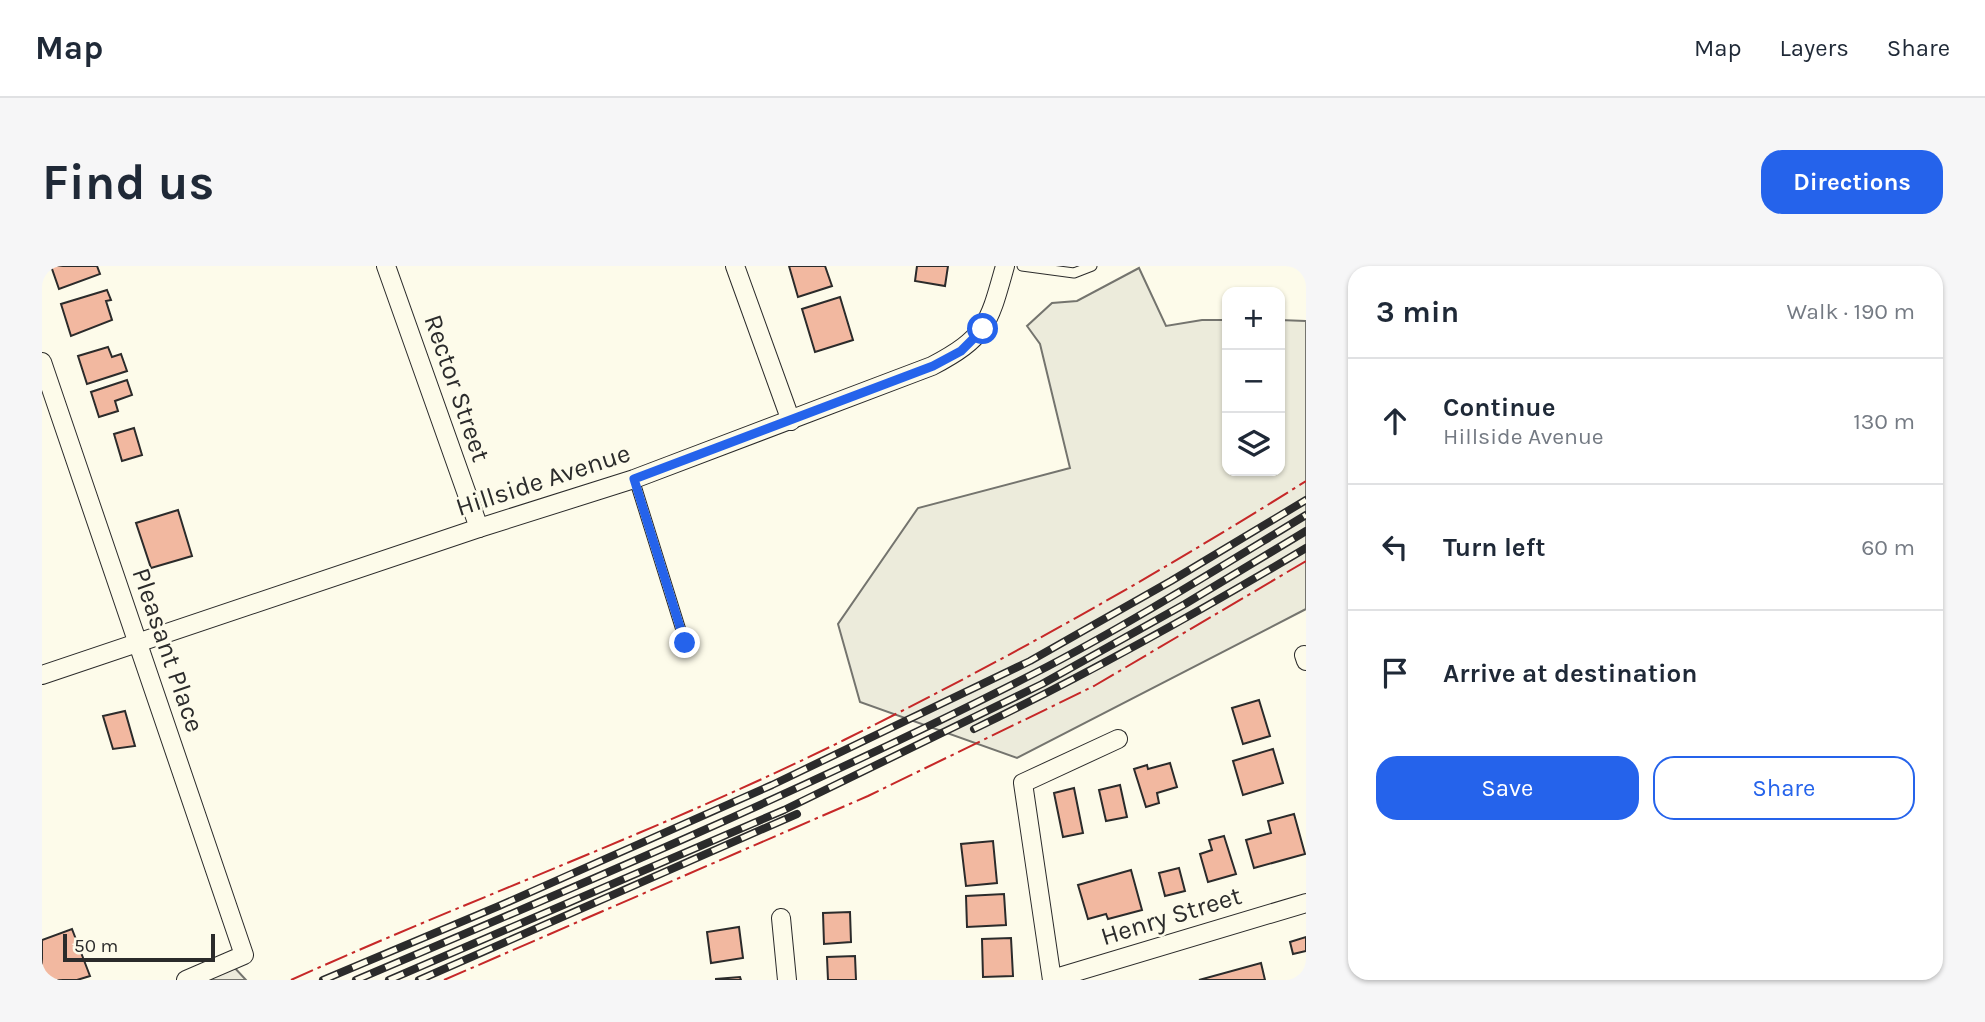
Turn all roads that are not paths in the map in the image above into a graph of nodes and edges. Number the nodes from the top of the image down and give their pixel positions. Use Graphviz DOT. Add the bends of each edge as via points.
graph roads {
  1 [pos="386,266"];
  2 [pos="736,266"];
  3 [pos="1005,266"];
  4 [pos="1022,266"];
  5 [pos="1092,266"];
  6 [pos="42,362"];
  7 [pos="791,421"];
  8 [pos="634,479"];
  9 [pos="479,528"];
  10 [pos="137,643"];
  11 [pos="685,643"];
  12 [pos="42,676"];
  13 [pos="1118,739"];
  14 [pos="1306,903"];
  15 [pos="780,918"];
  16 [pos="186,980"];
  17 [pos="787,980"];
  18 [pos="1052,980"];
  1 -- 9 [label="street, Rector Street"];
  2 -- 7 [label="street"];
  3 -- 7 [label="street, Hillside Avenue" via="983,329 961,351"];
  4 -- 5 [label="lane" via="1074,273"];
  6 -- 10 [label="street, Pleasant Place"];
  7 -- 8 [label="street, Hillside Avenue"];
  8 -- 9 [label="street, Hillside Avenue"];
  8 -- 11 [label="lane"];
  9 -- 10 [label="street, Hillside Avenue"];
  10 -- 12 [label="street, Hillside Avenue"];
  10 -- 16 [label="street, Pleasant Place" via="244,955"];
  13 -- 18 [label="street" via="1023,783"];
  14 -- 18 [label="street, Henry Street"];
  15 -- 17 [label="street"];
}
